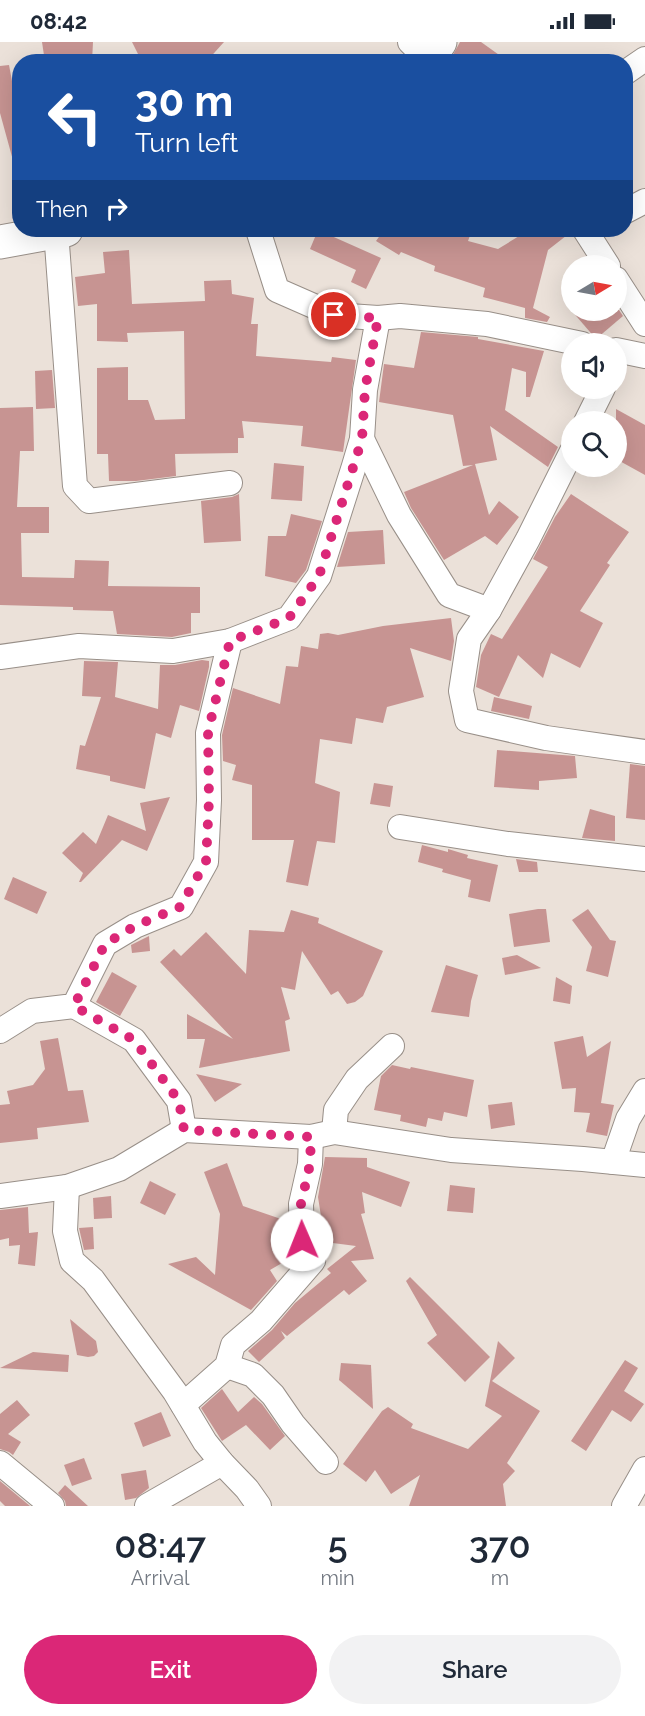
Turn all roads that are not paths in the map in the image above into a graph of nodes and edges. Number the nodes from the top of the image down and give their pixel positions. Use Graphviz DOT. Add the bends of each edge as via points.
graph roads {
  1 [pos="25,237"];
  2 [pos="61,237"];
  3 [pos="260,237"];
  4 [pos="590,237"];
  5 [pos="0,242"];
  6 [pos="601,255"];
  7 [pos="627,296"];
  8 [pos="378,318"];
  9 [pos="645,324"];
  10 [pos="561,340"];
  11 [pos="627,355"];
  12 [pos="645,356"];
  13 [pos="362,439"];
  14 [pos="561,473"];
  15 [pos="230,483"];
  16 [pos="489,610"];
  17 [pos="230,641"];
  18 [pos="0,657"];
  19 [pos="645,752"];
  20 [pos="400,827"];
  21 [pos="645,859"];
  22 [pos="74,1006"];
  23 [pos="0,1032"];
  24 [pos="392,1046"];
  25 [pos="645,1090"];
  26 [pos="184,1130"];
  27 [pos="322,1135"];
  28 [pos="613,1162"];
  29 [pos="645,1165"];
  30 [pos="67,1187"];
  31 [pos="0,1196"];
  32 [pos="227,1366"];
  33 [pos="183,1405"];
  34 [pos="326,1462"];
  35 [pos="0,1463"];
  36 [pos="222,1463"];
  37 [pos="645,1469"];
  38 [pos="52,1506"];
  39 [pos="147,1506"];
  40 [pos="260,1506"];
  41 [pos="624,1506"];
  1 -- 5 [label="main road"];
  2 -- 15 [label="street" via="75,486 89,501"];
  3 -- 8 [label="street" via="277,290 334,315"];
  4 -- 6 [label="street"];
  7 -- 9 [label="street"];
  8 -- 10 [label="street" via="400,316 487,324"];
  8 -- 13 [label="street" via="365,390"];
  11 -- 12 [label="street"];
  13 -- 16 [label="street" via="399,515 449,595"];
  13 -- 17 [label="street" via="319,576 289,618"];
  14 -- 16 [label="street"];
  16 -- 19 [label="street" via="469,639 460,691 467,720 546,738"];
  17 -- 18 [label="street" via="173,651 79,646"];
  17 -- 22 [label="street" via="208,732 206,862 180,907 105,944"];
  20 -- 21 [label="street"];
  22 -- 23 [label="street" via="32,1011"];
  22 -- 26 [label="street" via="134,1040 179,1101"];
  24 -- 27 [label="street" via="357,1079"];
  25 -- 28 [label="street" via="628,1119"];
  26 -- 27 [label="street"];
  26 -- 30 [label="street" via="118,1168"];
  27 -- 28 [label="street" via="451,1150"];
  27 -- 32 [label="street" via="310,1164 301,1204 302,1240 313,1261 261,1321 233,1346"];
  28 -- 29 [label="street"];
  30 -- 31 [label="street"];
  30 -- 33 [label="street" via="65,1231 72,1261 93,1280"];
  32 -- 33 [label="street"];
  32 -- 34 [label="street" via="253,1375"];
  33 -- 36 [label="street"];
  35 -- 38 [label="street"];
  36 -- 39 [label="street"];
  36 -- 40 [label="street"];
  37 -- 41 [label="street"];
}
